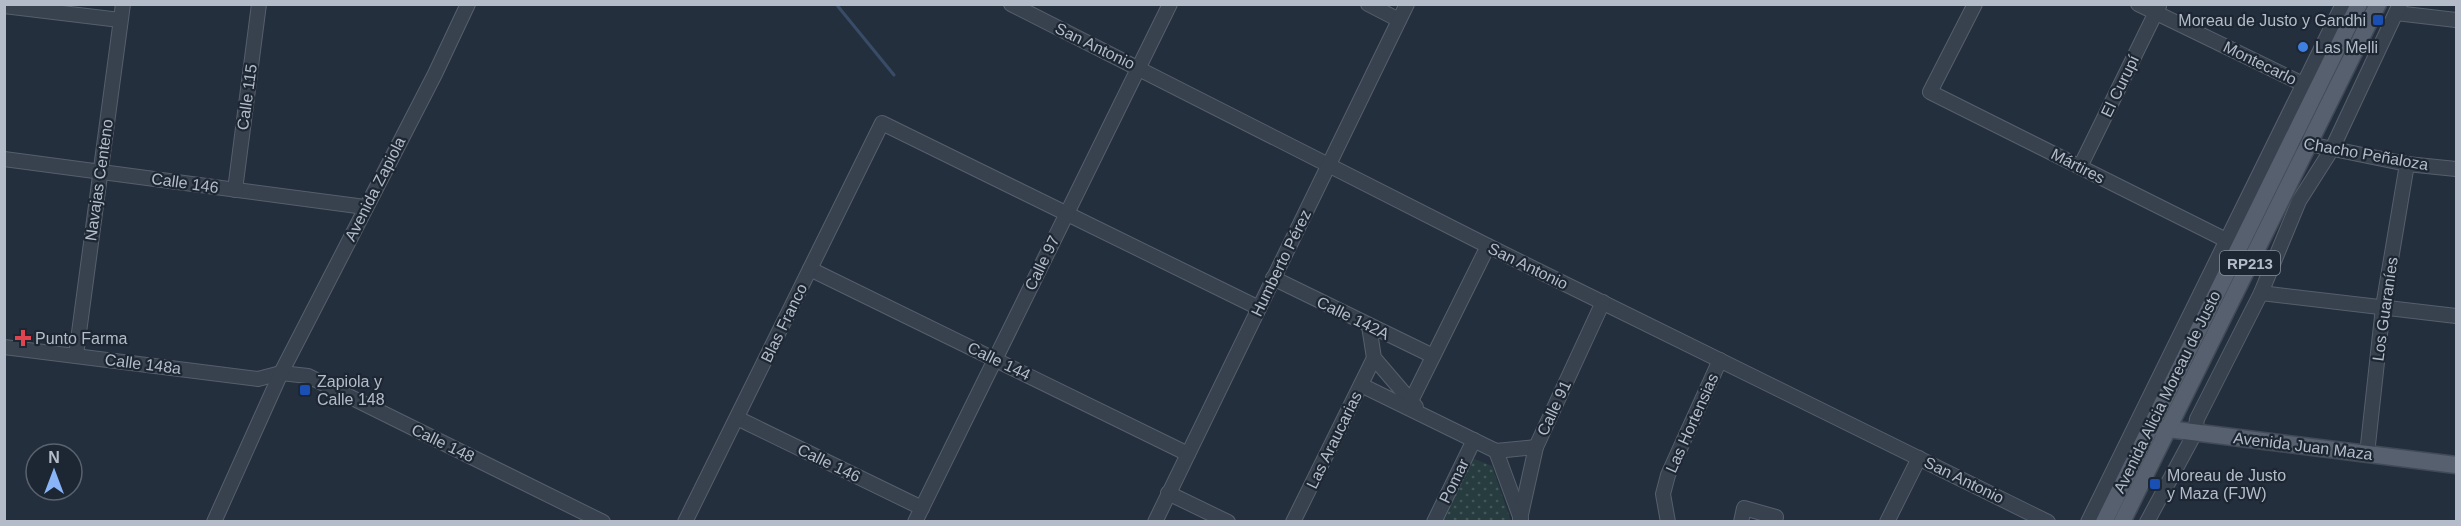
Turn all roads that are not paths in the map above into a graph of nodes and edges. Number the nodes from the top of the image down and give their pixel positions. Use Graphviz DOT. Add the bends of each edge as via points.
graph roads {
  1 [pos="123,4"];
  2 [pos="259,4"];
  3 [pos="468,4"];
  4 [pos="1011,4"];
  5 [pos="1170,4"];
  6 [pos="1368,4"];
  7 [pos="1407,4"];
  8 [pos="1975,4"];
  9 [pos="2138,4"];
  10 [pos="2343,4"];
  11 [pos="2359,4"];
  12 [pos="2378,4"];
  13 [pos="4,6"];
  14 [pos="2158,9"];
  15 [pos="2398,9"];
  16 [pos="1399,20"];
  17 [pos="2457,20"];
  18 [pos="120,21"];
  19 [pos="1139,68"];
  20 [pos="2310,87"];
  21 [pos="2284,139"];
  22 [pos="2309,144"];
  23 [pos="2332,149"];
  24 [pos="4,159"];
  25 [pos="2407,164"];
  26 [pos="1328,166"];
  27 [pos="2080,167"];
  28 [pos="2457,169"];
  29 [pos="100,171"];
  30 [pos="235,190"];
  31 [pos="366,207"];
  32 [pos="1067,214"];
  33 [pos="2226,240"];
  34 [pos="1488,246"];
  35 [pos="810,269"];
  36 [pos="1273,278"];
  37 [pos="2261,293"];
  38 [pos="1603,302"];
  39 [pos="2384,307"];
  40 [pos="1259,308"];
  41 [pos="2457,316"];
  42 [pos="1369,326"];
  43 [pos="4,346"];
  44 [pos="76,355"];
  45 [pos="1433,356"];
  46 [pos="1374,358"];
  47 [pos="995,359"];
  48 [pos="1720,360"];
  49 [pos="281,373"];
  50 [pos="1361,385"];
  51 [pos="1411,401"];
  52 [pos="1422,414"];
  53 [pos="737,418"];
  54 [pos="2149,427"];
  55 [pos="2168,429"];
  56 [pos="2194,433"];
  57 [pos="1474,440"];
  58 [pos="1536,447"];
  59 [pos="1496,451"];
  60 [pos="1188,454"];
  61 [pos="2367,454"];
  62 [pos="1919,458"];
  63 [pos="2457,465"];
  64 [pos="1168,493"];
  65 [pos="922,508"];
  66 [pos="1521,520"];
  67 [pos="214,522"];
  68 [pos="603,522"];
  69 [pos="685,522"];
  70 [pos="915,522"];
  71 [pos="1155,522"];
  72 [pos="1228,522"];
  73 [pos="1293,522"];
  74 [pos="1434,522"];
  75 [pos="1668,522"];
  76 [pos="1741,522"];
  77 [pos="1774,522"];
  78 [pos="1887,522"];
  79 [pos="2048,522"];
  80 [pos="2088,522"];
  81 [pos="2104,522"];
  82 [pos="2122,522"];
  83 [pos="2147,522"];
  1 -- 18 [label="street, Navajas Centeno"];
  2 -- 30 [label="street, Calle 115"];
  3 -- 31 [label="street, Avenida Zapiola"];
  4 -- 19 [label="street, San Antonio"];
  5 -- 19 [label="street, Calle 97"];
  6 -- 16 [label="street"];
  7 -- 16 [label="street, Humberto Pérez"];
  8 -- 27 [label="street, Mártires" via="1930,92"];
  9 -- 14 [label="street, Montecarlo"];
  10 -- 20 [label="street"];
  11 -- 20 [label="main road, Avenida Alicia Moreau de Justo / RP213"];
  12 -- 22 [label="main road, Avenida Alicia Moreau de Justo / RP213"];
  13 -- 18 [label="street"];
  14 -- 20 [label="street, Montecarlo"];
  14 -- 27 [label="street, El Curupí"];
  15 -- 17 [label="street"];
  15 -- 23 [label="street"];
  16 -- 26 [label="street, Humberto Pérez"];
  18 -- 29 [label="street, Navajas Centeno"];
  19 -- 26 [label="street, San Antonio"];
  19 -- 32 [label="street, Calle 97"];
  20 -- 21 [label="main road, Avenida Alicia Moreau de Justo / RP213"];
  21 -- 22 [label="street, Chacho Peñaloza"];
  21 -- 33 [label="street"];
  21 -- 54 [label="main road, Avenida Alicia Moreau de Justo / RP213"];
  22 -- 23 [label="street, Chacho Peñaloza"];
  22 -- 55 [label="main road, Avenida Alicia Moreau de Justo / RP213"];
  23 -- 25 [label="street, Chacho Peñaloza"];
  23 -- 37 [label="street" via="2299,201"];
  24 -- 29 [label="street, Calle 146"];
  25 -- 28 [label="street, Chacho Peñaloza"];
  25 -- 39 [label="street, Los Guaraníes"];
  26 -- 34 [label="street, San Antonio"];
  26 -- 36 [label="street, Humberto Pérez"];
  27 -- 33 [label="street, Mártires"];
  29 -- 30 [label="street, Calle 146"];
  29 -- 44 [label="street, Navajas Centeno"];
  30 -- 31 [label="street, Calle 146"];
  31 -- 49 [label="street, Avenida Zapiola"];
  32 -- 35 [label="street, Blas Franco" via="882,123"];
  32 -- 40 [label="street"];
  32 -- 47 [label="street, Calle 97"];
  33 -- 80 [label="street"];
  34 -- 38 [label="street, San Antonio"];
  34 -- 45 [label="street"];
  35 -- 47 [label="street, Calle 144"];
  35 -- 53 [label="street, Blas Franco"];
  36 -- 40 [label="street, Humberto Pérez"];
  36 -- 42 [label="street, Calle 142A"];
  37 -- 39 [label="street"];
  37 -- 56 [label="street" via="2197,419"];
  38 -- 48 [label="street, San Antonio"];
  38 -- 58 [label="street, Calle 91"];
  39 -- 41 [label="street"];
  39 -- 61 [label="street, Los Guaraníes"];
  40 -- 60 [label="street, Humberto Pérez"];
  42 -- 45 [label="street, Calle 142A"];
  42 -- 46 [label="street"];
  43 -- 44 [label="street, Calle 148a"];
  44 -- 49 [label="street, Calle 148a" via="258,379"];
  45 -- 51 [label="street"];
  46 -- 50 [label="street, Las Araucarias"];
  46 -- 51 [label="street"];
  47 -- 60 [label="street, Calle 144"];
  47 -- 65 [label="street, Calle 97"];
  48 -- 62 [label="street, San Antonio"];
  48 -- 75 [label="street, Las Hortensias" via="1668,475 1663,494"];
  49 -- 67 [label="street, Avenida Zapiola"];
  49 -- 68 [label="street, Calle 148" via="308,376"];
  50 -- 52 [label="street"];
  50 -- 73 [label="street, Las Araucarias"];
  51 -- 52 [label="street"];
  52 -- 57 [label="street"];
  53 -- 65 [label="street, Calle 146"];
  53 -- 69 [label="street, Blas Franco"];
  54 -- 55 [label="main road, Avenida Juan Maza"];
  54 -- 81 [label="main road, Avenida Alicia Moreau de Justo / RP213"];
  55 -- 56 [label="main road, Avenida Juan Maza"];
  55 -- 82 [label="main road, Avenida Alicia Moreau de Justo / RP213"];
  56 -- 61 [label="main road, Avenida Juan Maza"];
  56 -- 83 [label="street"];
  57 -- 59 [label="street"];
  57 -- 74 [label="street, Pomar"];
  58 -- 59 [label="street"];
  58 -- 66 [label="street, Calle 91"];
  59 -- 66 [label="street"];
  60 -- 64 [label="street, Humberto Pérez"];
  61 -- 63 [label="main road, Avenida Juan Maza"];
  62 -- 78 [label="street"];
  62 -- 79 [label="street, San Antonio"];
  64 -- 71 [label="street, Humberto Pérez"];
  64 -- 72 [label="street"];
  65 -- 70 [label="street, Calle 97"];
  76 -- 77 [label="street" via="1744,508 1776,517"];
}
